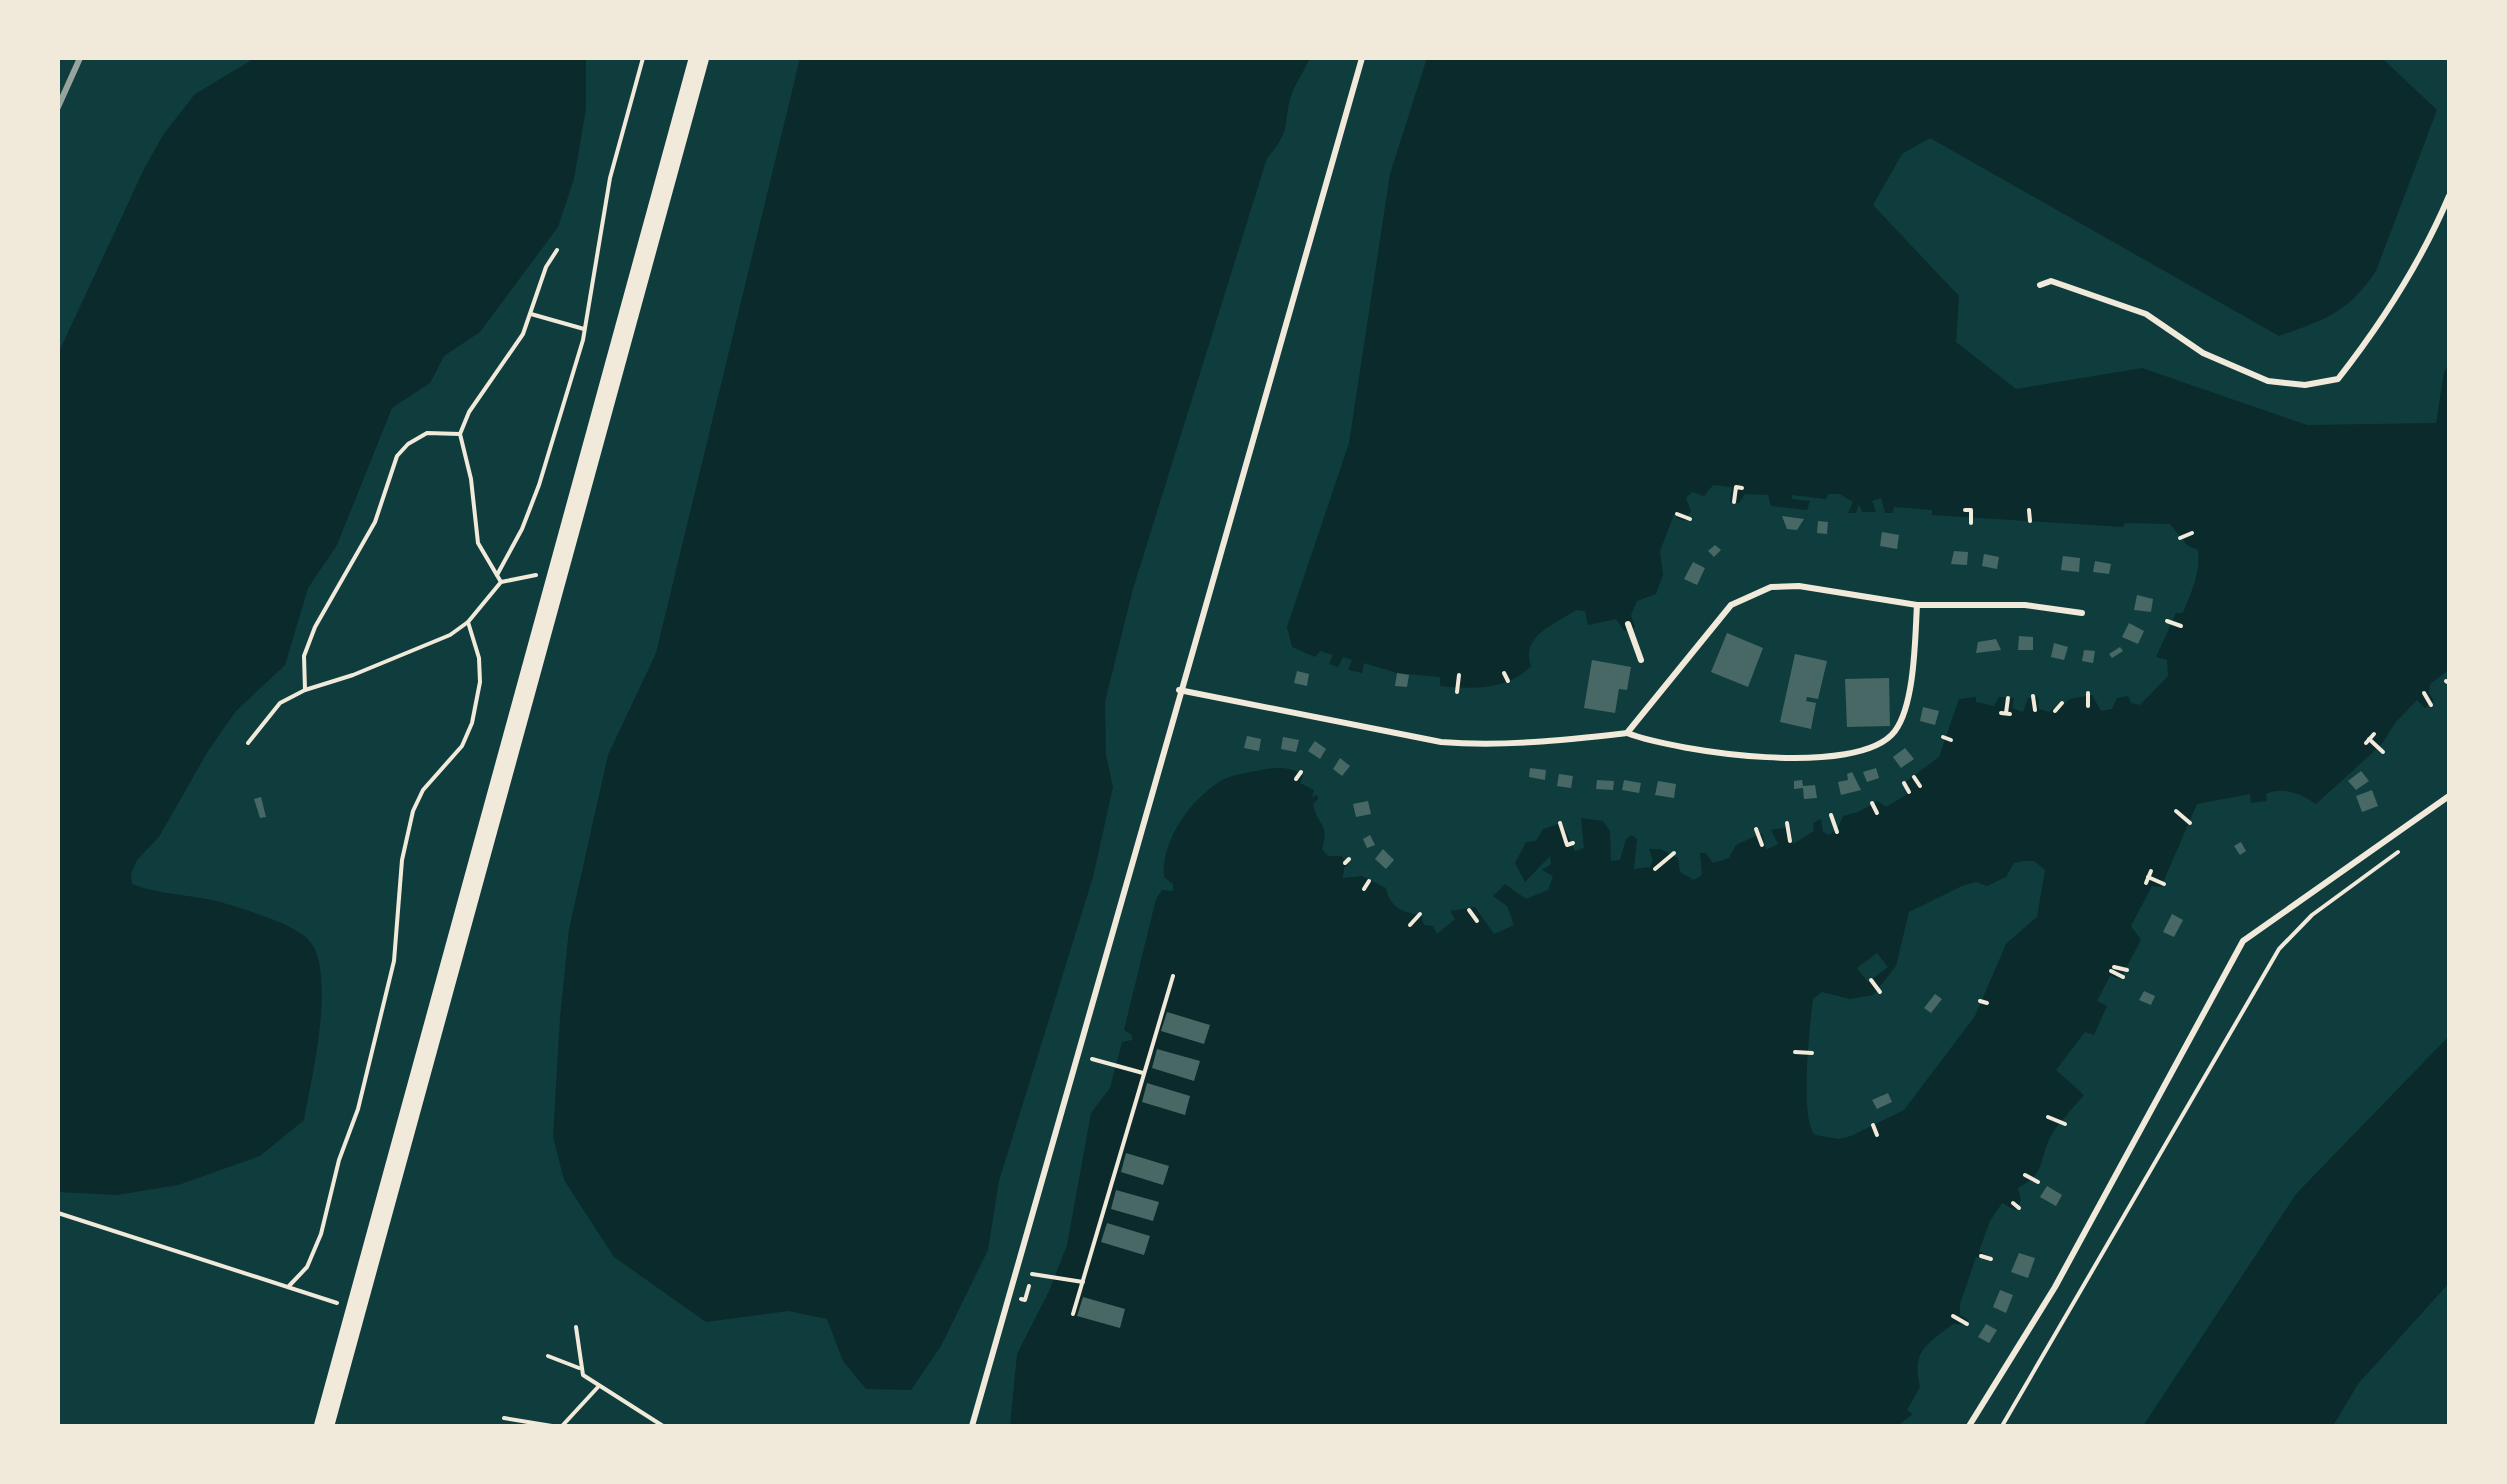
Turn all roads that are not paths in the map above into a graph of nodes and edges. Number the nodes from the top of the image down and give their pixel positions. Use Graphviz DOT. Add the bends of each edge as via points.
graph roads {
  1 [pos="699,58"];
  2 [pos="1362,58"];
  3 [pos="2449,196"];
  4 [pos="2040,285"];
  5 [pos="1917,605"];
  6 [pos="2082,613"];
  7 [pos="1628,624"];
  8 [pos="1641,660"];
  9 [pos="1179,690"];
  10 [pos="1627,733"];
  11 [pos="2449,796"];
  12 [pos="324,1426"];
  13 [pos="972,1426"];
  14 [pos="1969,1426"];
  1 -- 12 [label="main road"];
  2 -- 9 [label="lane"];
  3 -- 4 [label="lane" via="2435,230 2338,379 2305,385 2268,381 2203,353 2146,314 2051,281"];
  5 -- 6 [label="lane" via="2025,605"];
  5 -- 10 [label="lane" via="1799,586 1752,593 1731,605"];
  5 -- 10 [label="lane" via="1901,721 1883,742 1827,756 1782,758 1698,752"];
  7 -- 8 [label="lane"];
  9 -- 10 [label="lane" via="1441,742 1531,743"];
  9 -- 13 [label="lane"];
  11 -- 14 [label="lane" via="2256,929 2238,948 2055,1287"];
}
